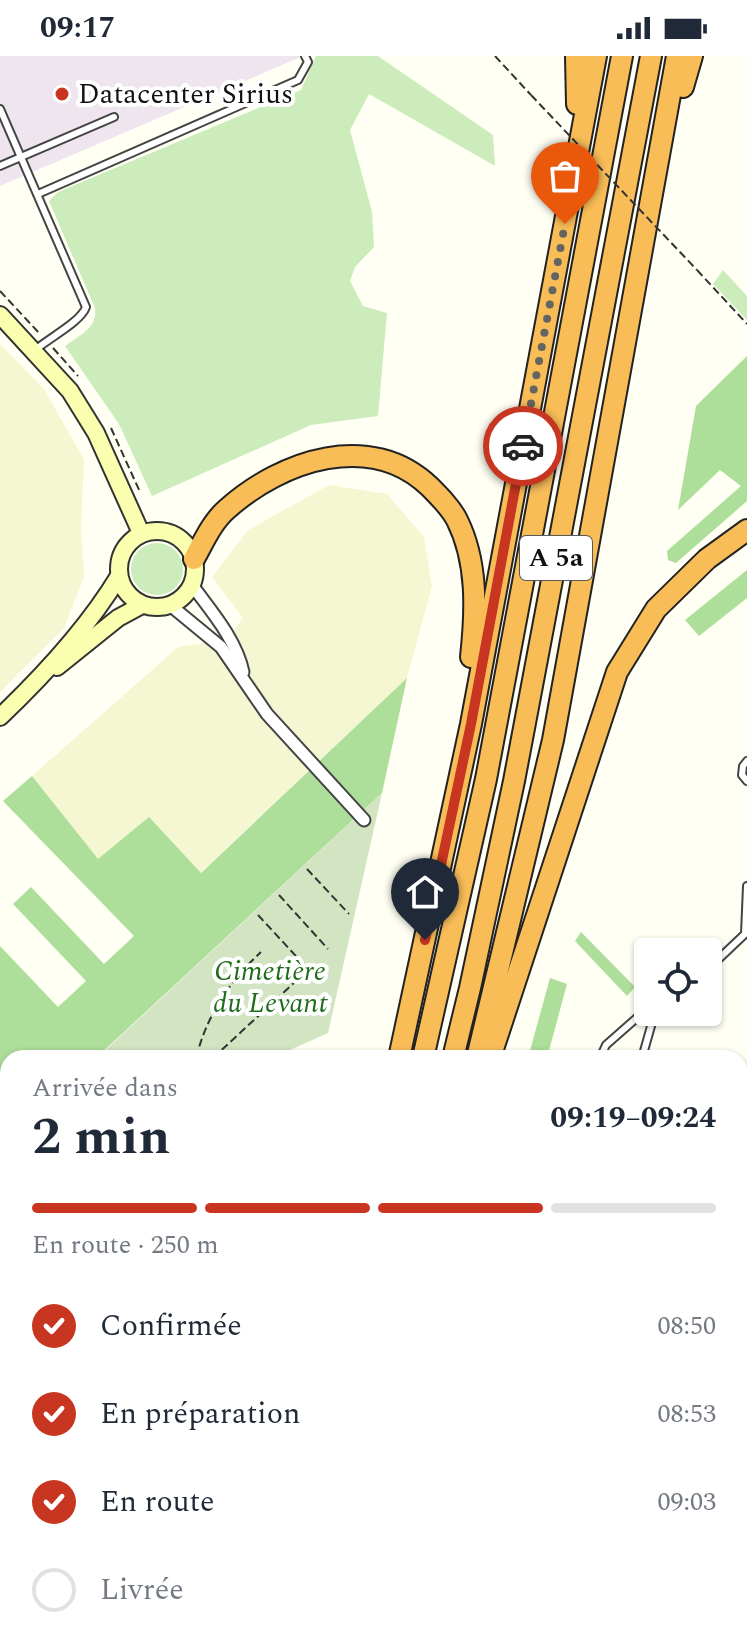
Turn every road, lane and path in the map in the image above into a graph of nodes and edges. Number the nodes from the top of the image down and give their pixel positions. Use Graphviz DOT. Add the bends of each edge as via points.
graph roads {
  1 [pos="305,56"];
  2 [pos="495,56"];
  3 [pos="576,56"];
  4 [pos="596,56"];
  5 [pos="622,56"];
  6 [pos="651,56"];
  7 [pos="677,56"];
  8 [pos="692,56"];
  9 [pos="0,109"];
  10 [pos="114,117"];
  11 [pos="22,157"];
  12 [pos="656,163"];
  13 [pos="576,164"];
  14 [pos="0,166"];
  15 [pos="38,194"];
  16 [pos="0,315"];
  17 [pos="747,324"];
  18 [pos="34,351"];
  19 [pos="747,530"];
  20 [pos="141,533"];
  21 [pos="194,559"];
  22 [pos="119,576"];
  23 [pos="192,585"];
  24 [pos="142,605"];
  25 [pos="170,605"];
  26 [pos="244,676"];
  27 [pos="39,680"];
  28 [pos="0,717"];
  29 [pos="471,724"];
  30 [pos="747,761"];
  31 [pos="747,781"];
  32 [pos="364,820"];
  33 [pos="307,869"];
  34 [pos="747,886"];
  35 [pos="279,895"];
  36 [pos="349,914"];
  37 [pos="258,915"];
  38 [pos="328,949"];
  39 [pos="261,952"];
  40 [pos="722,956"];
  41 [pos="307,968"];
  42 [pos="303,971"];
  43 [pos="634,1020"];
  44 [pos="651,1026"];
  45 [pos="199,1050"];
  46 [pos="222,1050"];
  47 [pos="401,1050"];
  48 [pos="425,1050"];
  49 [pos="455,1050"];
  50 [pos="479,1050"];
  51 [pos="493,1050"];
  52 [pos="604,1050"];
  53 [pos="644,1050"];
  1 -- 15 [label="lane" via="308,62 298,80"];
  2 -- 17 [label="path, bridge"];
  3 -- 13 [label="highway"];
  4 -- 13 [label="highway"];
  5 -- 48 [label="highway, A 5a" via="489,764"];
  6 -- 49 [label="highway, A 5a" via="514,781"];
  7 -- 12 [label="highway"];
  8 -- 12 [label="highway" via="673,127"];
  9 -- 11 [label="lane"];
  10 -- 11 [label="lane"];
  11 -- 14 [label="lane"];
  11 -- 15 [label="lane"];
  12 -- 50 [label="highway" via="553,740"];
  13 -- 29 [label="highway"];
  15 -- 18 [label="lane" via="86,307 80,318"];
  16 -- 18 [label="street"];
  18 -- 20 [label="street" via="70,391 96,433"];
  19 -- 51 [label="highway" via="707,559 656,609 617,672"];
  20 -- 21 [label="street" via="154,530 179,537"];
  20 -- 22 [label="street" via="122,551"];
  21 -- 23 [label="street"];
  21 -- 29 [label="highway" via="228,508 265,483 317,459 346,455 398,465 441,498 469,551 475,620 466,700"];
  22 -- 24 [label="street" via="123,588"];
  22 -- 27 [label="street"];
  23 -- 25 [label="street"];
  23 -- 26 [label="street" via="232,642"];
  24 -- 25 [label="street"];
  24 -- 27 [label="street"];
  25 -- 26 [label="street" via="221,647"];
  26 -- 32 [label="street" via="267,714"];
  27 -- 28 [label="street"];
  29 -- 47 [label="highway"];
  30 -- 31 [label="lane" via="742,775"];
  33 -- 36 [label="path"];
  34 -- 40 [label="lane" via="745,934"];
  35 -- 38 [label="path"];
  37 -- 41 [label="path"];
  39 -- 45 [label="path" via="241,970 211,1014"];
  42 -- 46 [label="path"];
  43 -- 52 [label="lane"];
  44 -- 53 [label="lane"];
}
